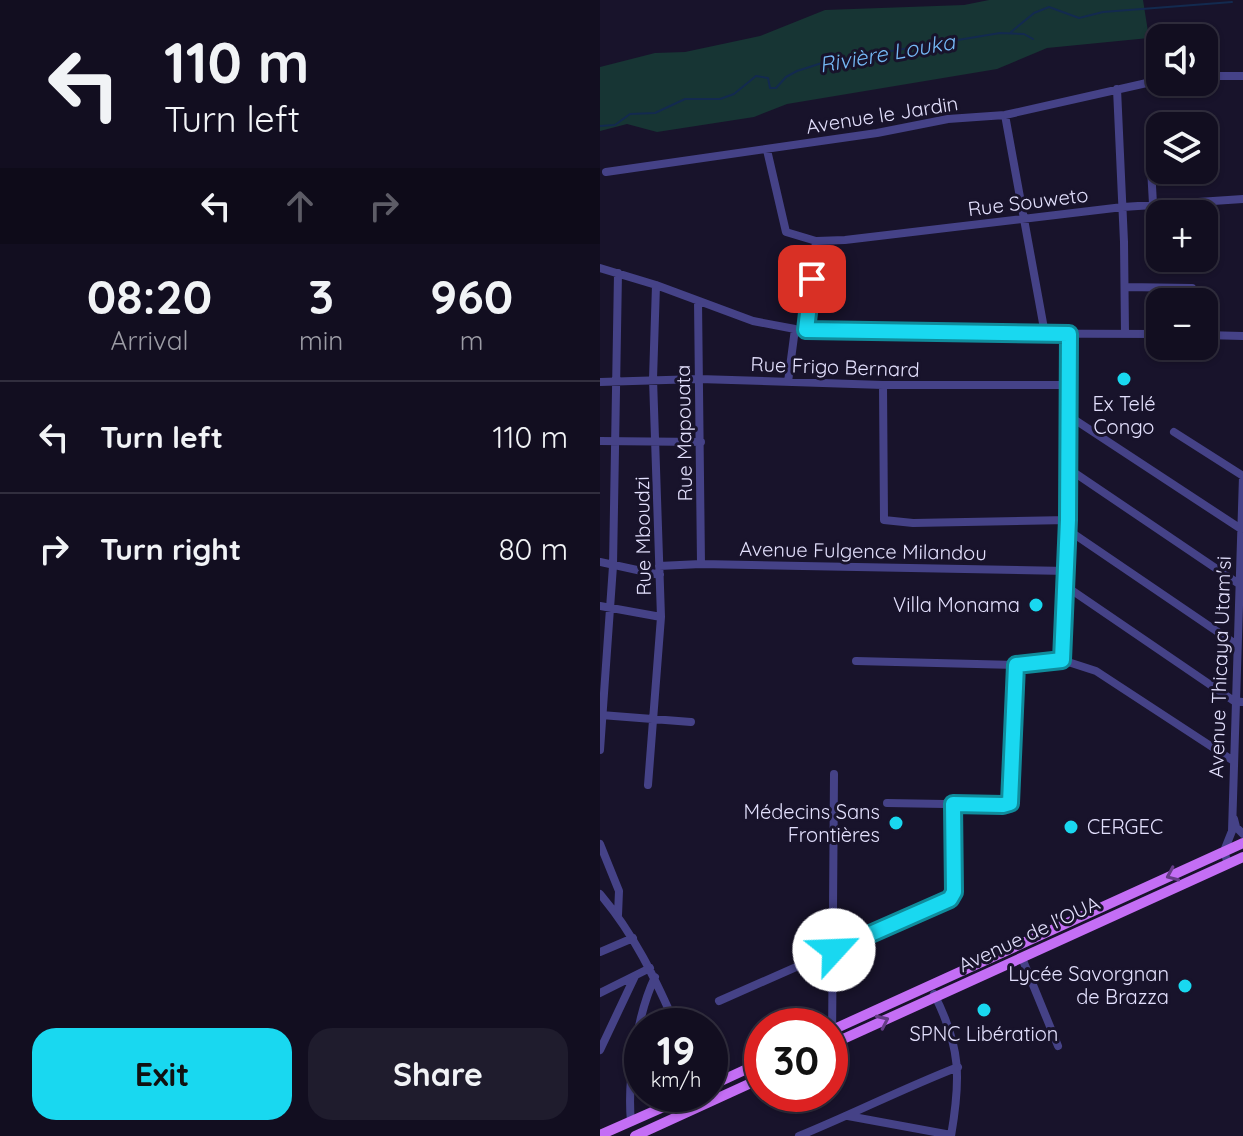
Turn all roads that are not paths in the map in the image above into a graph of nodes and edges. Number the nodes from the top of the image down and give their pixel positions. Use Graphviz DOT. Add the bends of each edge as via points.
graph roads {
  1 [pos="1218,76"];
  2 [pos="1243,76"];
  3 [pos="1146,83"];
  4 [pos="1117,89"];
  5 [pos="1005,115"];
  6 [pos="767,150"];
  7 [pos="606,172"];
  8 [pos="1243,199"];
  9 [pos="1218,200"];
  10 [pos="1146,205"];
  11 [pos="1123,207"];
  12 [pos="1022,218"];
  13 [pos="816,241"];
  14 [pos="600,268"];
  15 [pos="618,273"];
  16 [pos="656,285"];
  17 [pos="1125,287"];
  18 [pos="1192,288"];
  19 [pos="698,301"];
  20 [pos="795,329"];
  21 [pos="806,330"];
  22 [pos="1125,333"];
  23 [pos="1045,334"];
  24 [pos="1069,334"];
  25 [pos="1146,334"];
  26 [pos="1218,335"];
  27 [pos="1243,336"];
  28 [pos="653,379"];
  29 [pos="699,379"];
  30 [pos="615,381"];
  31 [pos="600,382"];
  32 [pos="788,382"];
  33 [pos="883,385"];
  34 [pos="1069,385"];
  35 [pos="1069,416"];
  36 [pos="1174,432"];
  37 [pos="600,441"];
  38 [pos="613,441"];
  39 [pos="657,441"];
  40 [pos="701,442"];
  41 [pos="1069,469"];
  42 [pos="1243,476"];
  43 [pos="1068,520"];
  44 [pos="1241,529"];
  45 [pos="1068,530"];
  46 [pos="600,562"];
  47 [pos="701,564"];
  48 [pos="613,566"];
  49 [pos="659,571"];
  50 [pos="1067,571"];
  51 [pos="1239,584"];
  52 [pos="1067,587"];
  53 [pos="605,607"];
  54 [pos="661,617"];
  55 [pos="1237,645"];
  56 [pos="1062,660"];
  57 [pos="856,661"];
  58 [pos="1016,665"];
  59 [pos="1239,701"];
  60 [pos="601,715"];
  61 [pos="652,719"];
  62 [pos="691,722"];
  63 [pos="600,750"];
  64 [pos="1232,760"];
  65 [pos="834,774"];
  66 [pos="648,785"];
  67 [pos="887,803"];
  68 [pos="953,804"];
  69 [pos="1232,810"];
  70 [pos="1243,834"];
  71 [pos="1243,843"];
  72 [pos="600,844"];
  73 [pos="1224,851"];
  74 [pos="1243,857"];
  75 [pos="1228,864"];
  76 [pos="600,894"];
  77 [pos="618,916"];
  78 [pos="633,938"];
  79 [pos="834,950"];
  80 [pos="600,952"];
  81 [pos="1022,958"];
  82 [pos="652,972"];
  83 [pos="635,976"];
  84 [pos="929,985"];
  85 [pos="600,993"];
  86 [pos="936,997"];
  87 [pos="719,1001"];
  88 [pos="668,1008"];
  89 [pos="833,1008"];
  90 [pos="848,1023"];
  91 [pos="848,1036"];
  92 [pos="1058,1046"];
  93 [pos="600,1050"];
  94 [pos="958,1067"];
  95 [pos="744,1086"];
  96 [pos="653,1112"];
  97 [pos="847,1116"];
  98 [pos="631,1122"];
  99 [pos="600,1135"];
  100 [pos="635,1136"];
  101 [pos="799,1136"];
  102 [pos="951,1136"];
  1 -- 2 [label="street"];
  3 -- 4 [label="street, Avenue le Jardin"];
  4 -- 5 [label="street, Avenue le Jardin"];
  4 -- 11 [label="street"];
  5 -- 6 [label="street, Avenue le Jardin" via="948,119"];
  5 -- 12 [label="street"];
  6 -- 7 [label="street, Avenue le Jardin"];
  6 -- 13 [label="street" via="786,232"];
  8 -- 9 [label="street, Rue Souweto"];
  10 -- 11 [label="street, Rue Souweto"];
  11 -- 12 [label="street, Rue Souweto"];
  11 -- 17 [label="street"];
  12 -- 13 [label="street, Rue Souweto"];
  12 -- 23 [label="street"];
  13 -- 21 [label="street"];
  14 -- 15 [label="street"];
  15 -- 16 [label="street"];
  15 -- 30 [label="street"];
  16 -- 19 [label="street"];
  16 -- 28 [label="street, Rue Mboudzi"];
  17 -- 18 [label="street"];
  17 -- 22 [label="street"];
  19 -- 20 [label="street"];
  19 -- 29 [label="street, Rue Mapouata"];
  20 -- 21 [label="street"];
  20 -- 32 [label="street"];
  21 -- 23 [label="street"];
  22 -- 24 [label="street"];
  22 -- 25 [label="street"];
  23 -- 24 [label="street"];
  24 -- 34 [label="street"];
  26 -- 27 [label="street"];
  28 -- 29 [label="street, Rue Frigo Bernard"];
  28 -- 30 [label="street, Rue Frigo Bernard"];
  28 -- 39 [label="street, Rue Mboudzi"];
  29 -- 32 [label="street, Rue Frigo Bernard"];
  29 -- 40 [label="street, Rue Mapouata"];
  30 -- 31 [label="street, Rue Frigo Bernard"];
  30 -- 38 [label="street"];
  32 -- 33 [label="street, Rue Frigo Bernard"];
  33 -- 34 [label="street, Rue Frigo Bernard"];
  33 -- 43 [label="street" via="884,520"];
  34 -- 35 [label="street"];
  35 -- 41 [label="street"];
  35 -- 44 [label="street"];
  36 -- 42 [label="street"];
  37 -- 38 [label="street"];
  38 -- 39 [label="street"];
  38 -- 48 [label="street"];
  39 -- 40 [label="street"];
  39 -- 49 [label="street, Rue Mboudzi"];
  40 -- 47 [label="street, Rue Mapouata"];
  41 -- 43 [label="street"];
  41 -- 51 [label="street"];
  42 -- 44 [label="street, Avenue Thicaya Utam'si"];
  43 -- 45 [label="street"];
  44 -- 51 [label="street, Avenue Thicaya Utam'si"];
  45 -- 50 [label="street"];
  45 -- 55 [label="street"];
  46 -- 48 [label="street, Avenue Fulgence Milandou"];
  47 -- 49 [label="street, Avenue Fulgence Milandou"];
  47 -- 50 [label="street, Avenue Fulgence Milandou"];
  48 -- 49 [label="street, Avenue Fulgence Milandou"];
  48 -- 53 [label="street"];
  49 -- 54 [label="street, Rue Mboudzi"];
  50 -- 52 [label="street"];
  51 -- 55 [label="street, Avenue Thicaya Utam'si"];
  52 -- 56 [label="street"];
  52 -- 59 [label="street"];
  53 -- 54 [label="street"];
  53 -- 60 [label="street"];
  54 -- 61 [label="street, Rue Mboudzi"];
  55 -- 59 [label="street, Avenue Thicaya Utam'si"];
  56 -- 58 [label="street"];
  56 -- 64 [label="street" via="1103,675"];
  57 -- 58 [label="street"];
  58 -- 68 [label="street" via="1010,803"];
  59 -- 64 [label="street, Avenue Thicaya Utam'si"];
  60 -- 61 [label="street"];
  60 -- 63 [label="street"];
  61 -- 62 [label="street"];
  61 -- 66 [label="street, Rue Mboudzi"];
  64 -- 69 [label="street, Avenue Thicaya Utam'si"];
  65 -- 79 [label="street"];
  67 -- 68 [label="street"];
  68 -- 79 [label="street" via="952,897"];
  69 -- 70 [label="street, Avenue Thicaya Utam'si"];
  69 -- 73 [label="street, Avenue Thicaya Utam'si"];
  71 -- 73 [label="main road, Avenue de l'OUA"];
  72 -- 77 [label="street" via="619,891"];
  73 -- 75 [label="street, Avenue Thicaya Utam'si"];
  73 -- 84 [label="main road, Avenue de l'OUA, one-way"];
  74 -- 75 [label="main road, Avenue de l'OUA"];
  75 -- 81 [label="main road, Avenue de l'OUA"];
  76 -- 77 [label="street"];
  77 -- 78 [label="street"];
  78 -- 80 [label="street"];
  78 -- 82 [label="street"];
  79 -- 87 [label="street"];
  79 -- 89 [label="street"];
  81 -- 86 [label="main road, Avenue de l'OUA"];
  81 -- 92 [label="street"];
  82 -- 83 [label="street"];
  82 -- 88 [label="street"];
  82 -- 98 [label="street" via="631,1075"];
  83 -- 85 [label="street"];
  83 -- 93 [label="street"];
  84 -- 86 [label="street"];
  84 -- 90 [label="main road, Avenue de l'OUA"];
  91 -- 86 [label="main road, Avenue de l'OUA, one-way"];
  86 -- 94 [label="street"];
  94 -- 97 [label="street"];
  94 -- 102 [label="street"];
  95 -- 100 [label="main road"];
  96 -- 98 [label="main road"];
  97 -- 101 [label="street"];
  97 -- 102 [label="street"];
  98 -- 99 [label="main road"];
}
